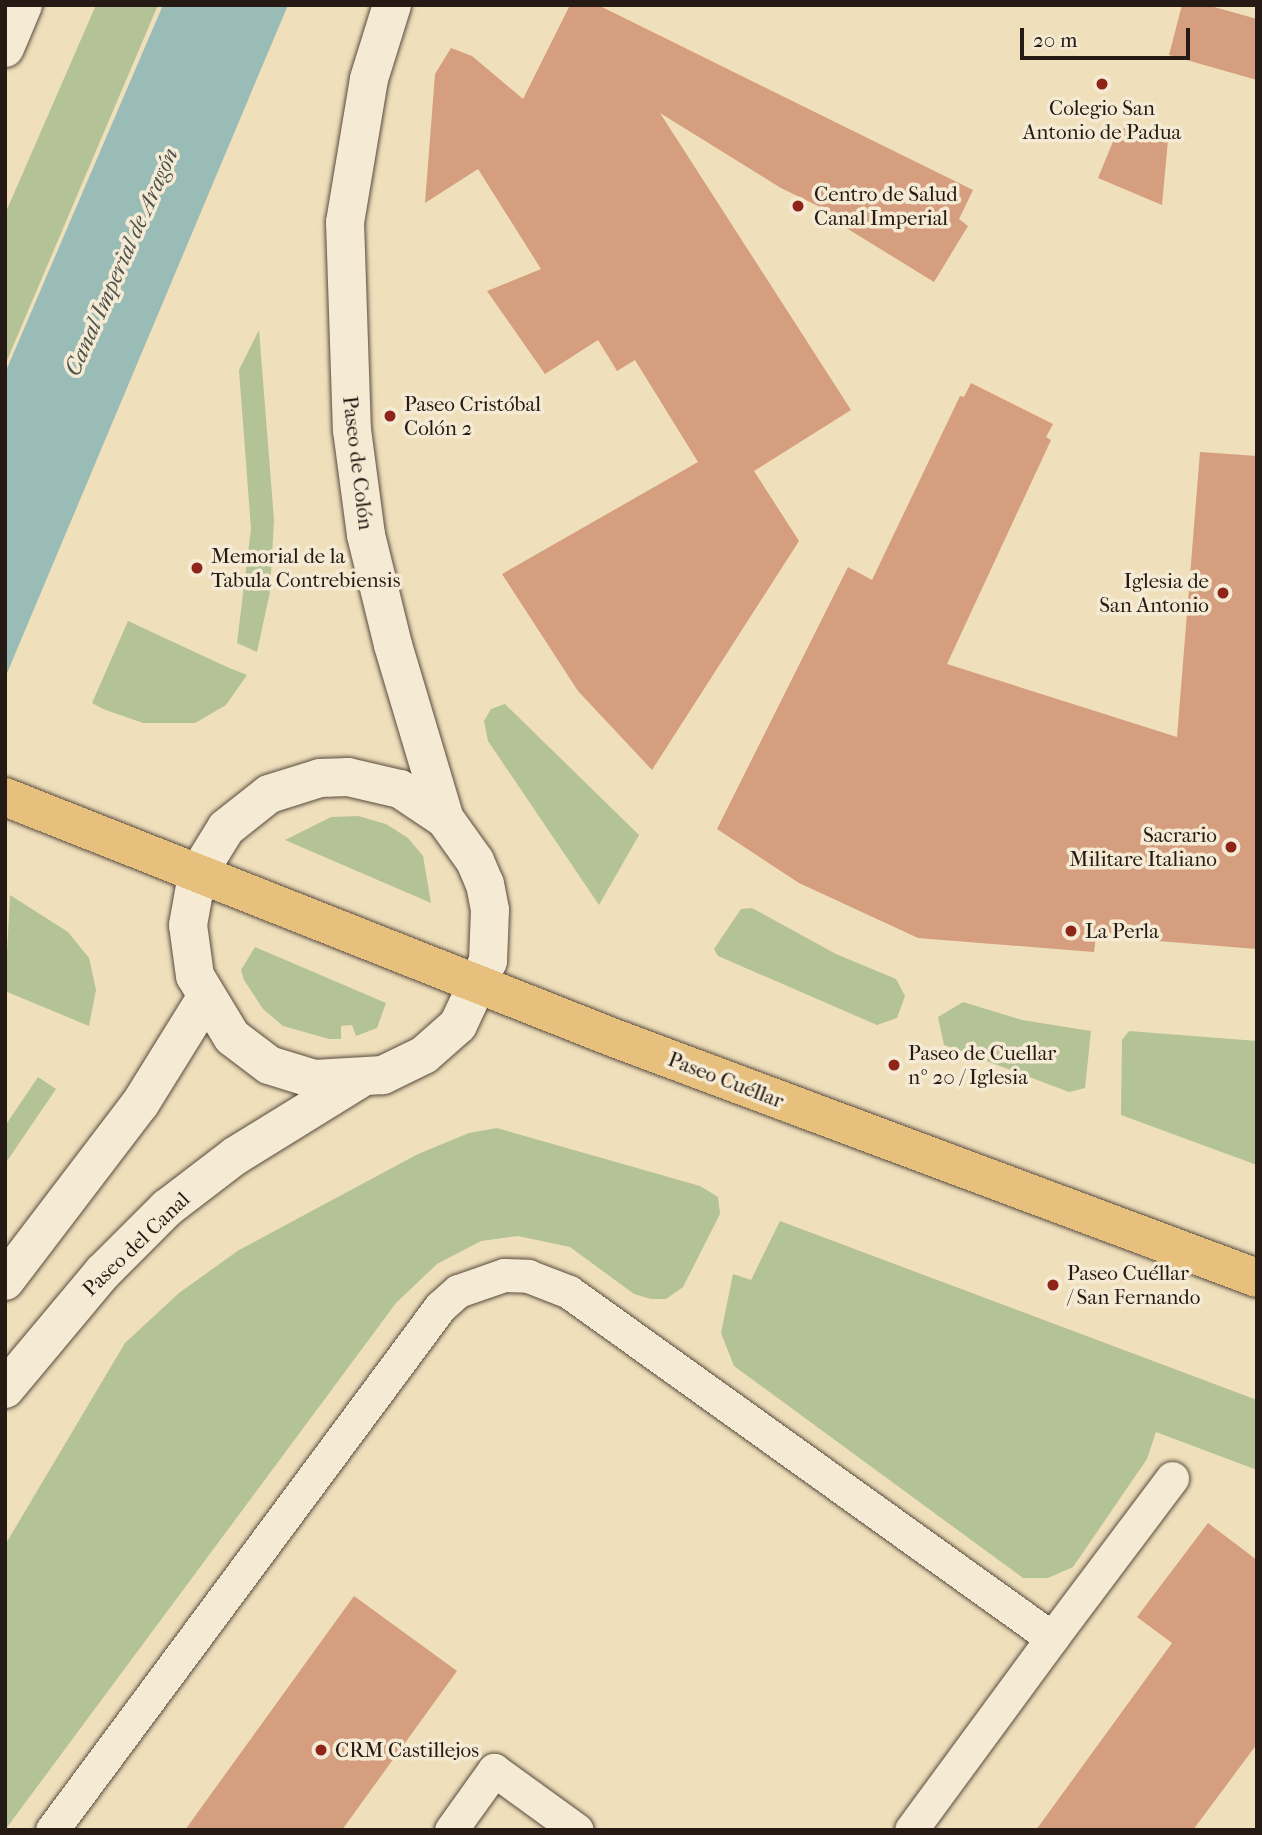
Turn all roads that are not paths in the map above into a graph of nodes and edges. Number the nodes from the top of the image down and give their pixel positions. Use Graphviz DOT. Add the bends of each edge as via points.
graph roads {
  1 [pos="23,5"];
  2 [pos="392,5"];
  3 [pos="5,48"];
  4 [pos="6,797"];
  5 [pos="444,819"];
  6 [pos="197,875"];
  7 [pos="480,986"];
  8 [pos="205,999"];
  9 [pos="360,1079"];
  10 [pos="1257,1278"];
  11 [pos="5,1281"];
  12 [pos="5,1389"];
  13 [pos="1172,1478"];
  14 [pos="1052,1639"];
  15 [pos="52,1830"];
  16 [pos="451,1830"];
  17 [pos="577,1830"];
  18 [pos="911,1830"];
  1 -- 3 [label="main road"];
  2 -- 5 [label="main road, Paseo de Colón" via="354,150 345,222 345,342 366,535"];
  4 -- 6 [label="main road, Paseo Cuéllar"];
  5 -- 6 [label="main road, Paseo del Canal" via="400,789 348,777 320,778 269,794 246,810 226,828"];
  5 -- 7 [label="main road, Paseo de Colón" via="475,861 490,910 488,961"];
  6 -- 7 [label="main road, Paseo Cuéllar"];
  6 -- 8 [label="main road, Paseo del Canal" via="189,950"];
  7 -- 9 [label="main road, Paseo del Canal" via="458,1025 433,1049 403,1067"];
  7 -- 10 [label="main road, Paseo Cuéllar"];
  8 -- 9 [label="main road, Paseo del Canal" via="232,1037 270,1065 314,1079"];
  8 -- 11 [label="main road" via="140,1104"];
  9 -- 12 [label="main road, Paseo del Canal" via="235,1156 167,1208 103,1272"];
  13 -- 14 [label="lane"];
  14 -- 15 [label="lane" via="569,1292 528,1276 504,1275 458,1292 440,1307"];
  14 -- 18 [label="lane"];
  16 -- 17 [label="lane" via="494,1770"];
}
